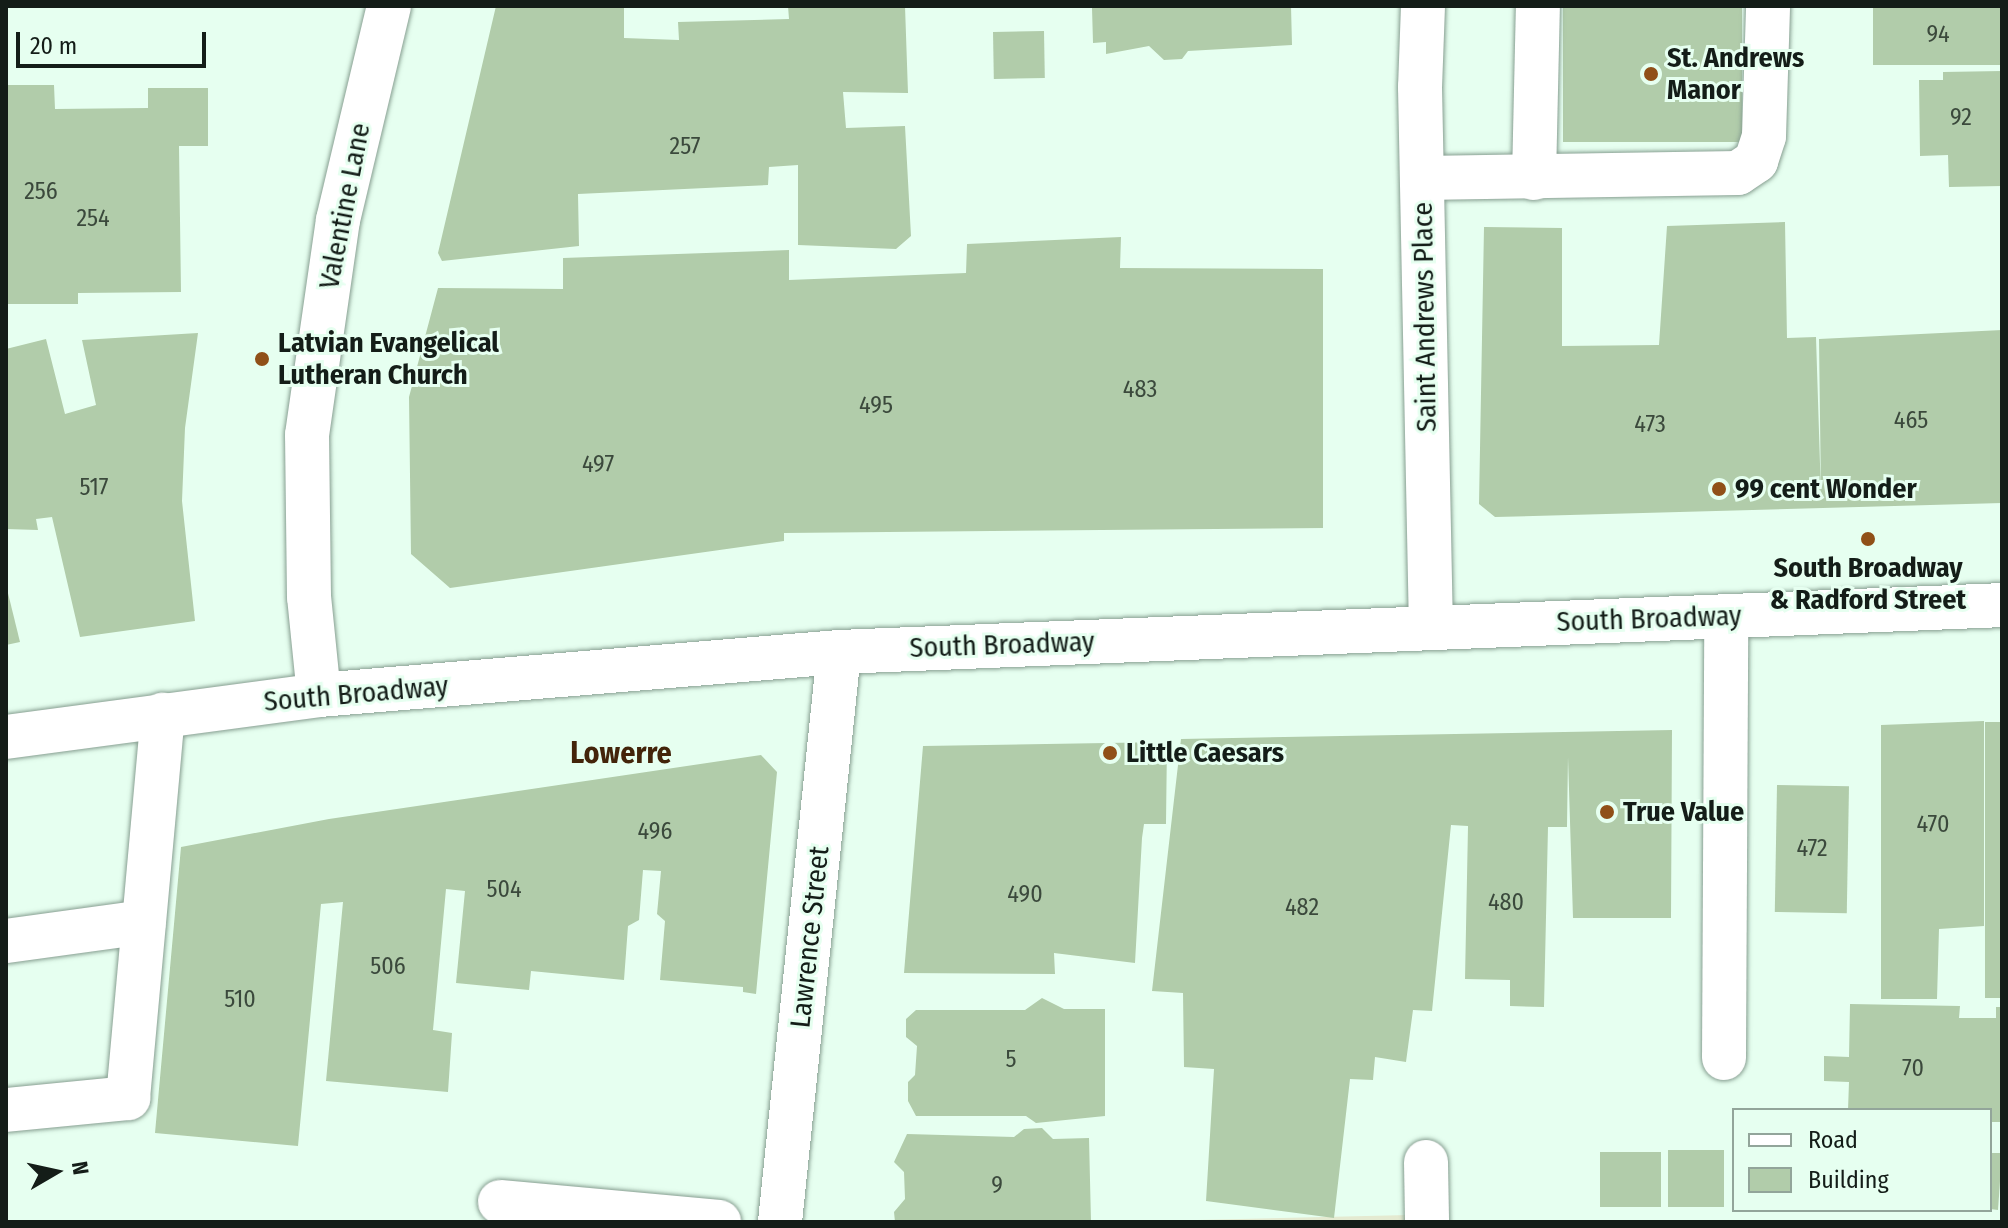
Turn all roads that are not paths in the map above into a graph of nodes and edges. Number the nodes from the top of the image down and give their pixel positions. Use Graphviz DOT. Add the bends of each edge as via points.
graph roads {
  1 [pos="389,6"];
  2 [pos="1423,6"];
  3 [pos="1538,6"];
  4 [pos="1768,6"];
  5 [pos="1422,178"];
  6 [pos="1534,178"];
  7 [pos="2002,605"];
  8 [pos="1726,616"];
  9 [pos="1431,628"];
  10 [pos="839,652"];
  11 [pos="319,695"];
  12 [pos="163,715"];
  13 [pos="6,737"];
  14 [pos="144,922"];
  15 [pos="6,941"];
  16 [pos="1724,1058"];
  17 [pos="6,1110"];
  18 [pos="1426,1162"];
  19 [pos="500,1202"];
  20 [pos="719,1222"];
  21 [pos="780,1222"];
  22 [pos="1427,1222"];
  1 -- 11 [label="main road, Valentine Lane" via="338,220 307,435 309,597"];
  2 -- 5 [label="main road, Saint Andrews Place"];
  3 -- 6 [label="main road"];
  4 -- 6 [label="main road" via="1764,136 1756,161 1738,173 1689,178"];
  5 -- 6 [label="main road"];
  5 -- 9 [label="main road, Saint Andrews Place"];
  7 -- 8 [label="main road, South Broadway"];
  8 -- 9 [label="main road, South Broadway"];
  8 -- 16 [label="main road"];
  9 -- 10 [label="main road, South Broadway"];
  10 -- 11 [label="main road, South Broadway"];
  10 -- 21 [label="main road, Lawrence Street"];
  11 -- 12 [label="main road, South Broadway"];
  12 -- 13 [label="main road, South Broadway"];
  12 -- 14 [label="main road"];
  14 -- 15 [label="main road"];
  14 -- 17 [label="main road" via="128,1098"];
  18 -- 22 [label="main road"];
  19 -- 20 [label="main road"];
}
